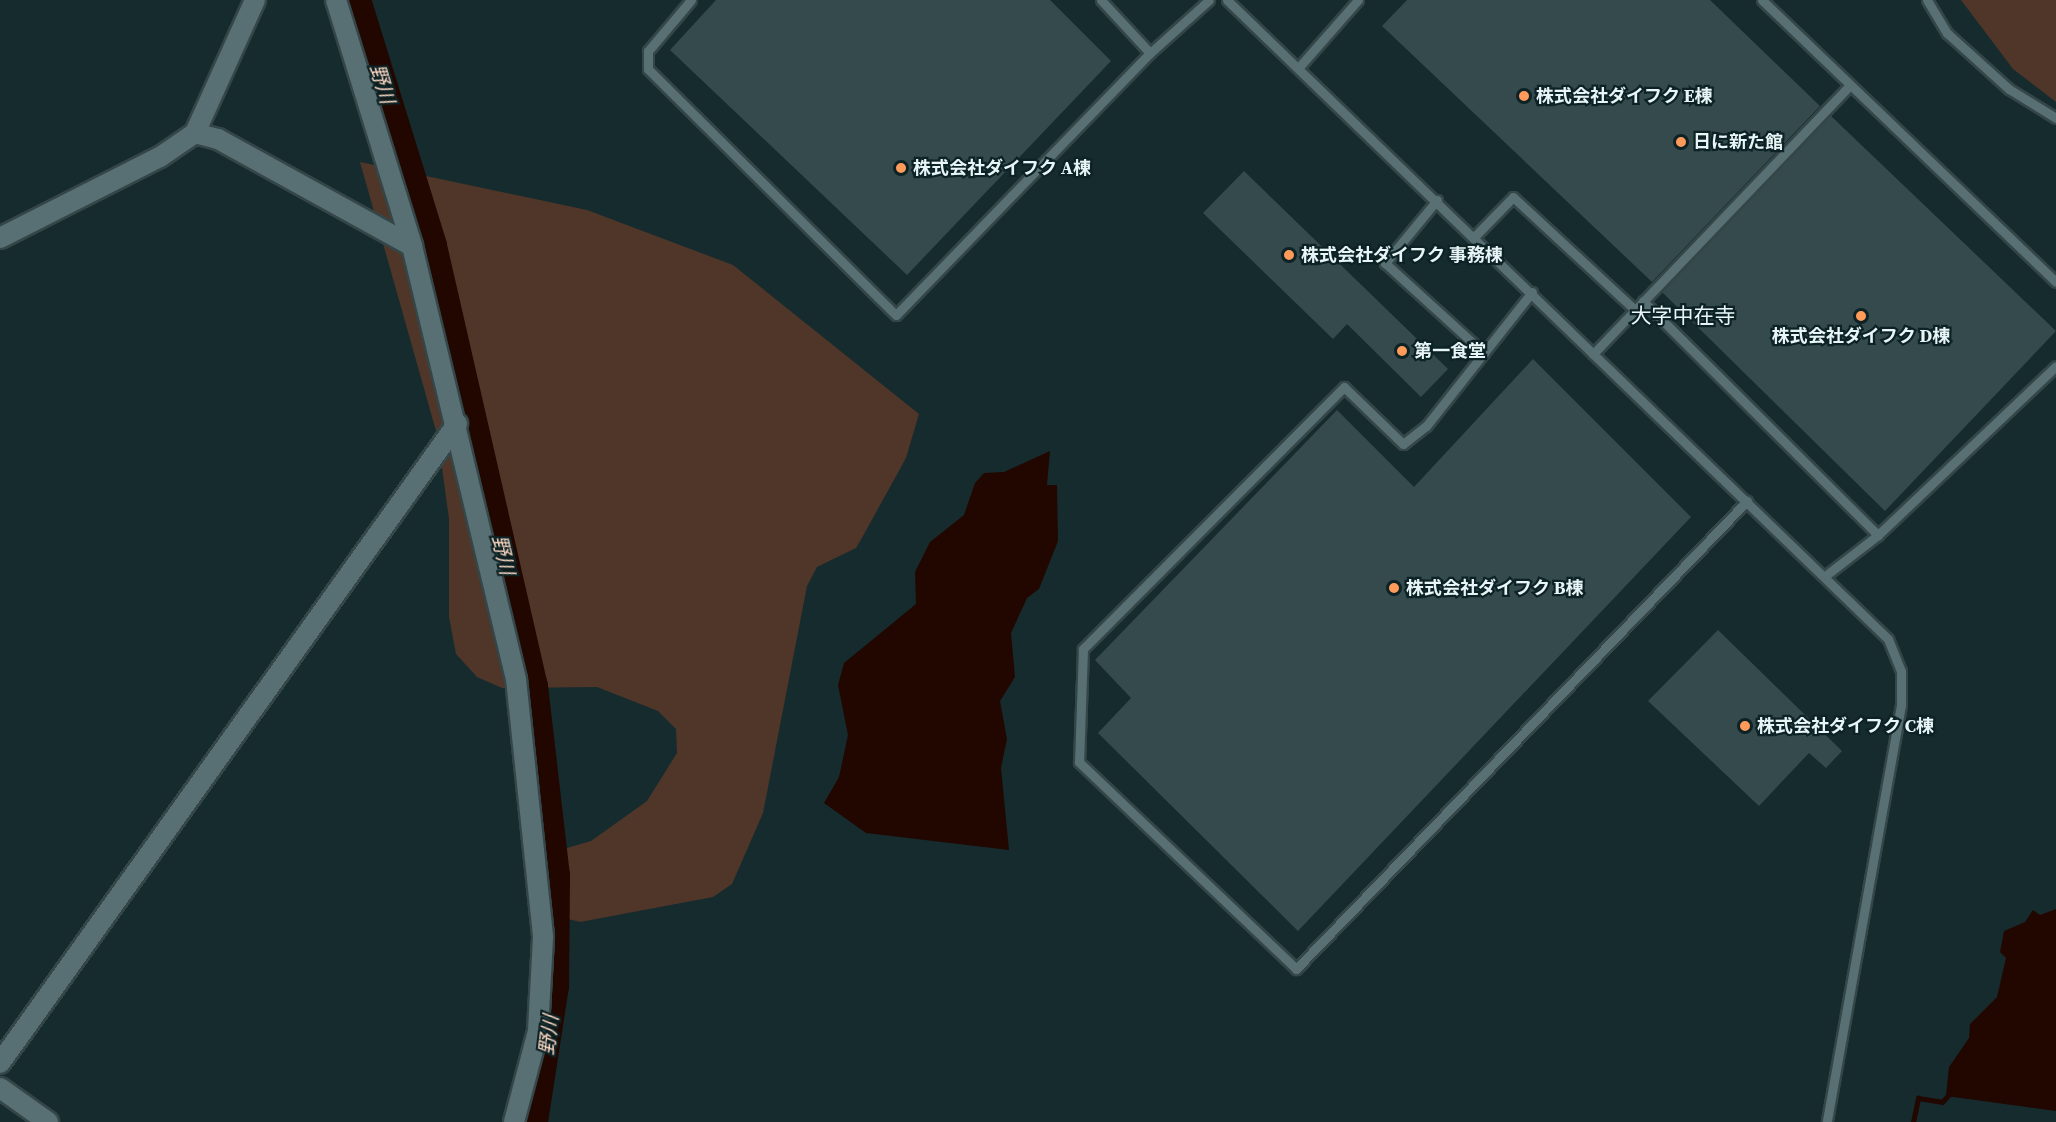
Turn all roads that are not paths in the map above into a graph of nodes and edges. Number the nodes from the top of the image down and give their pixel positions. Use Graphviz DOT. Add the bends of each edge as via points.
graph roads {
  1 [pos="255,0"];
  2 [pos="336,0"];
  3 [pos="691,0"];
  4 [pos="1101,0"];
  5 [pos="1209,0"];
  6 [pos="1227,0"];
  7 [pos="1358,0"];
  8 [pos="1762,0"];
  9 [pos="1927,0"];
  10 [pos="1150,53"];
  11 [pos="1300,66"];
  12 [pos="1849,86"];
  13 [pos="2056,118"];
  14 [pos="195,133"];
  15 [pos="1437,200"];
  16 [pos="1474,236"];
  17 [pos="0,238"];
  18 [pos="412,246"];
  19 [pos="2056,282"];
  20 [pos="1532,292"];
  21 [pos="1643,302"];
  22 [pos="1635,310"];
  23 [pos="1484,353"];
  24 [pos="1593,354"];
  25 [pos="2056,366"];
  26 [pos="457,424"];
  27 [pos="1747,501"];
  28 [pos="1878,535"];
  29 [pos="1825,576"];
  30 [pos="0,1063"];
  31 [pos="0,1088"];
  32 [pos="48,1122"];
  33 [pos="514,1122"];
  34 [pos="1827,1122"];
  1 -- 14 [label="street"];
  2 -- 18 [label="street"];
  3 -- 10 [label="lane" via="648,51 648,69 896,315"];
  4 -- 10 [label="lane"];
  5 -- 10 [label="lane"];
  6 -- 11 [label="lane"];
  7 -- 11 [label="lane"];
  8 -- 12 [label="lane"];
  9 -- 13 [label="lane" via="1947,33 2009,89"];
  11 -- 15 [label="lane"];
  12 -- 19 [label="lane"];
  12 -- 21 [label="lane"];
  14 -- 17 [label="street" via="160,157"];
  14 -- 18 [label="street" via="218,139"];
  15 -- 16 [label="lane"];
  15 -- 23 [label="lane" via="1385,263"];
  16 -- 20 [label="lane"];
  16 -- 22 [label="lane" via="1513,197"];
  18 -- 26 [label="street"];
  20 -- 23 [label="lane"];
  20 -- 24 [label="lane"];
  21 -- 22 [label="lane"];
  21 -- 28 [label="lane"];
  22 -- 24 [label="lane"];
  23 -- 27 [label="lane" via="1426,426 1403,444 1344,387 1083,649 1079,762 1296,969"];
  24 -- 27 [label="lane"];
  25 -- 28 [label="lane"];
  26 -- 30 [label="street"];
  26 -- 33 [label="street" via="516,680 540,904 538,1031"];
  27 -- 29 [label="lane"];
  28 -- 29 [label="lane"];
  29 -- 34 [label="lane" via="1888,639 1901,671 1901,705"];
  31 -- 32 [label="street"];
}
